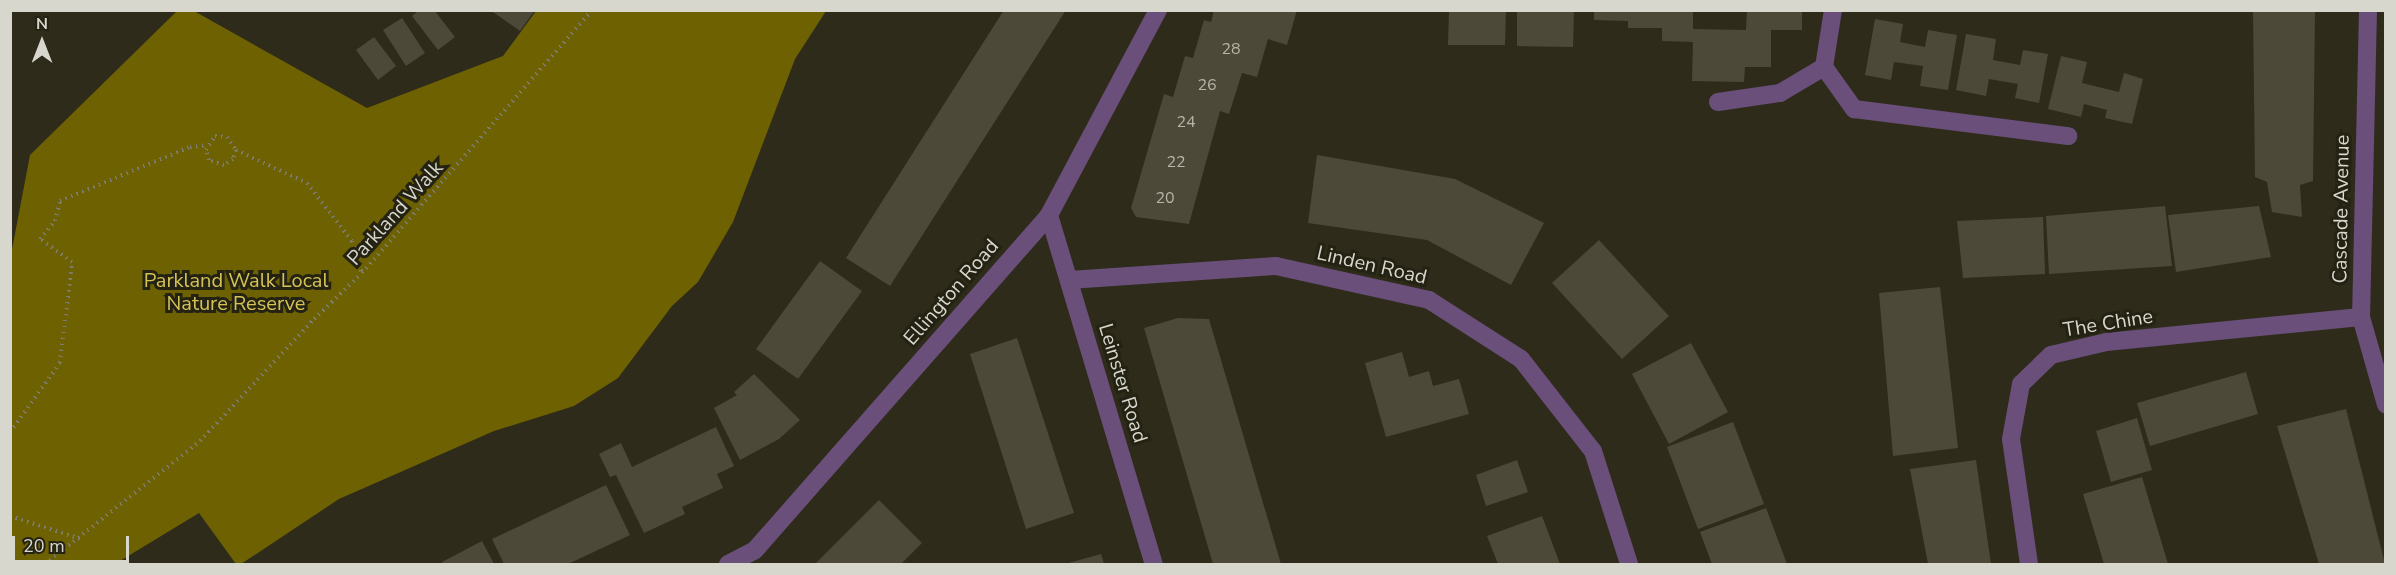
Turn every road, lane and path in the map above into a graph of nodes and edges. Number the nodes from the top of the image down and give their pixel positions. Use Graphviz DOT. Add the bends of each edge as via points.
graph roads {
  1 [pos="592,10"];
  2 [pos="1158,10"];
  3 [pos="1833,10"];
  4 [pos="2368,10"];
  5 [pos="1824,68"];
  6 [pos="1718,102"];
  7 [pos="2068,136"];
  8 [pos="207,145"];
  9 [pos="236,150"];
  10 [pos="1049,215"];
  11 [pos="363,273"];
  12 [pos="1069,280"];
  13 [pos="2361,317"];
  14 [pos="2385,405"];
  15 [pos="10,432"];
  16 [pos="10,516"];
  17 [pos="81,539"];
  18 [pos="45,564"];
  19 [pos="728,564"];
  20 [pos="1154,564"];
  21 [pos="1629,564"];
  22 [pos="2029,564"];
  1 -- 11 [label="path, Parkland Walk"];
  2 -- 10 [label="street, Ellington Road"];
  3 -- 5 [label="street"];
  4 -- 13 [label="street, Cascade Avenue"];
  5 -- 6 [label="street" via="1780,93"];
  5 -- 7 [label="street" via="1854,109"];
  8 -- 9 [label="path" via="215,136 222,136 231,140"];
  8 -- 9 [label="path" via="209,160 219,165 233,159"];
  8 -- 15 [label="path" via="190,147 60,201 55,221 40,239 72,262 60,363"];
  9 -- 11 [label="path" via="307,183 352,241"];
  10 -- 12 [label="street, Leinster Road"];
  10 -- 19 [label="street, Ellington Road" via="755,550"];
  11 -- 17 [label="path, Parkland Walk" via="314,319 200,441"];
  12 -- 20 [label="street, Leinster Road"];
  12 -- 21 [label="street, Linden Road" via="1276,266 1429,300 1521,359 1593,451"];
  13 -- 14 [label="street, Cascade Avenue"];
  13 -- 22 [label="street, The Chine" via="2106,342 2051,355 2021,384 2011,439"];
  16 -- 17 [label="path"];
  17 -- 18 [label="path, Parkland Walk"];
}
